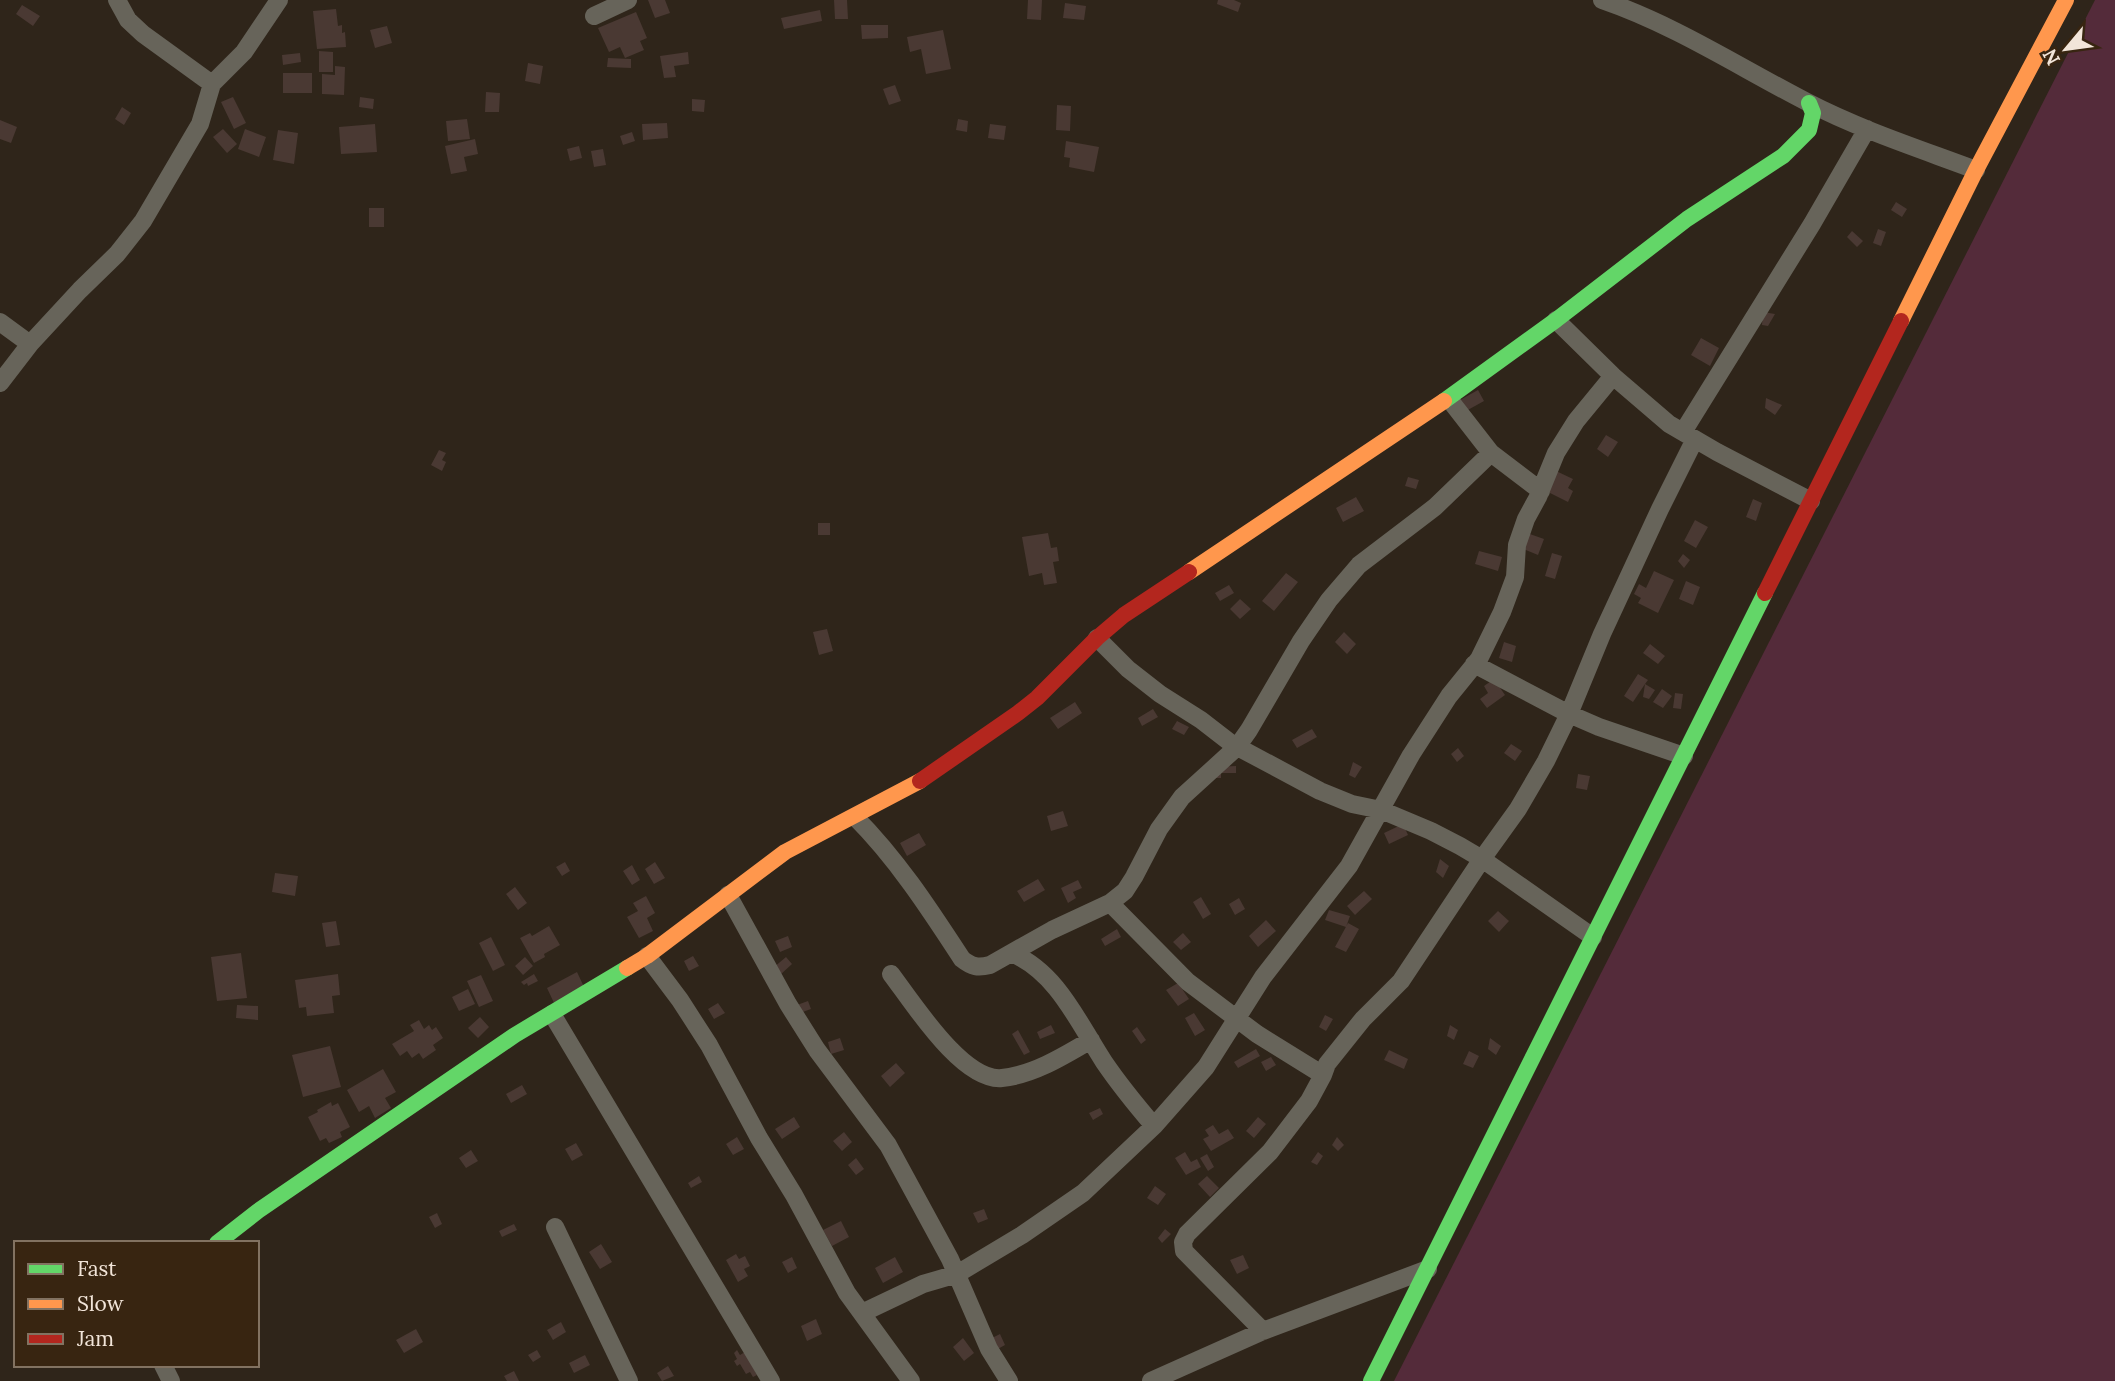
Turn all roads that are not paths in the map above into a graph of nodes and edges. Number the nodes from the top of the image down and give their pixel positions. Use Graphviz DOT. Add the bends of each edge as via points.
graph roads {
  1 [pos="117,0"];
  2 [pos="279,0"];
  3 [pos="628,0"];
  4 [pos="1602,0"];
  5 [pos="2066,0"];
  6 [pos="594,16"];
  7 [pos="212,84"];
  8 [pos="1809,103"];
  9 [pos="1867,129"];
  10 [pos="1976,170"];
  11 [pos="1556,320"];
  12 [pos="0,322"];
  13 [pos="30,344"];
  14 [pos="1613,376"];
  15 [pos="0,383"];
  16 [pos="1449,399"];
  17 [pos="1689,436"];
  18 [pos="1491,453"];
  19 [pos="1541,491"];
  20 [pos="1811,502"];
  21 [pos="1097,638"];
  22 [pos="1474,664"];
  23 [pos="1569,714"];
  24 [pos="1237,747"];
  25 [pos="1684,756"];
  26 [pos="1381,810"];
  27 [pos="855,817"];
  28 [pos="1482,859"];
  29 [pos="728,895"];
  30 [pos="1110,903"];
  31 [pos="1593,937"];
  32 [pos="1011,953"];
  33 [pos="648,956"];
  34 [pos="891,974"];
  35 [pos="552,1014"];
  36 [pos="1238,1020"];
  37 [pos="1091,1041"];
  38 [pos="1323,1075"];
  39 [pos="1154,1126"];
  40 [pos="555,1227"];
  41 [pos="220,1241"];
  42 [pos="1428,1269"];
  43 [pos="957,1274"];
  44 [pos="862,1313"];
  45 [pos="1263,1331"];
  46 [pos="629,1381"];
  47 [pos="771,1381"];
  48 [pos="911,1381"];
  49 [pos="1009,1381"];
  50 [pos="1151,1381"];
  51 [pos="1371,1381"];
  1 -- 7 [label="street" via="143,34"];
  2 -- 7 [label="street" via="244,52"];
  3 -- 6 [label="street"];
  4 -- 8 [label="street" via="1721,54"];
  5 -- 10 [label="street"];
  7 -- 13 [label="street" via="200,124 143,221"];
  8 -- 9 [label="street"];
  8 -- 11 [label="street" via="1813,113 1809,130 1783,156 1688,219"];
  9 -- 10 [label="street"];
  9 -- 17 [label="street"];
  10 -- 20 [label="street"];
  11 -- 14 [label="street"];
  11 -- 16 [label="street"];
  12 -- 13 [label="street"];
  13 -- 15 [label="street"];
  14 -- 17 [label="street"];
  14 -- 19 [label="street" via="1576,421 1556,453"];
  16 -- 18 [label="street"];
  16 -- 21 [label="street" via="1151,596"];
  17 -- 20 [label="street"];
  17 -- 23 [label="street"];
  18 -- 19 [label="street"];
  18 -- 24 [label="street" via="1435,507 1359,565 1301,641"];
  19 -- 22 [label="street" via="1517,545 1515,577 1502,612"];
  20 -- 25 [label="street"];
  21 -- 24 [label="street" via="1160,694"];
  21 -- 27 [label="street" via="1017,713 918,782"];
  22 -- 23 [label="street"];
  22 -- 26 [label="street" via="1411,755"];
  23 -- 25 [label="street"];
  23 -- 28 [label="street" via="1518,809"];
  24 -- 26 [label="street" via="1321,791"];
  24 -- 30 [label="street" via="1182,797 1125,891"];
  25 -- 31 [label="street"];
  26 -- 28 [label="street"];
  26 -- 36 [label="street" via="1349,866 1269,968"];
  27 -- 29 [label="street" via="785,852"];
  27 -- 32 [label="street" via="899,868 962,959 979,967"];
  28 -- 31 [label="street"];
  28 -- 38 [label="street" via="1401,981 1363,1019 1326,1064"];
  29 -- 33 [label="street"];
  29 -- 43 [label="street" via="817,1050 888,1145"];
  30 -- 32 [label="street"];
  30 -- 36 [label="street" via="1188,982"];
  31 -- 42 [label="street"];
  32 -- 37 [label="street" via="1034,964 1054,983"];
  33 -- 35 [label="street"];
  33 -- 44 [label="street" via="709,1045"];
  34 -- 37 [label="street" via="946,1045 985,1077 1000,1079 1041,1067"];
  35 -- 41 [label="street"];
  35 -- 47 [label="street"];
  36 -- 38 [label="street"];
  36 -- 39 [label="street" via="1206,1067"];
  37 -- 39 [label="street"];
  38 -- 45 [label="street" via="1270,1152 1183,1242 1184,1251"];
  39 -- 43 [label="street" via="1083,1193"];
  40 -- 46 [label="street"];
  42 -- 45 [label="street"];
  42 -- 51 [label="street"];
  43 -- 44 [label="street" via="923,1283"];
  43 -- 49 [label="street" via="989,1349"];
  44 -- 48 [label="street"];
  45 -- 50 [label="street"];
}
